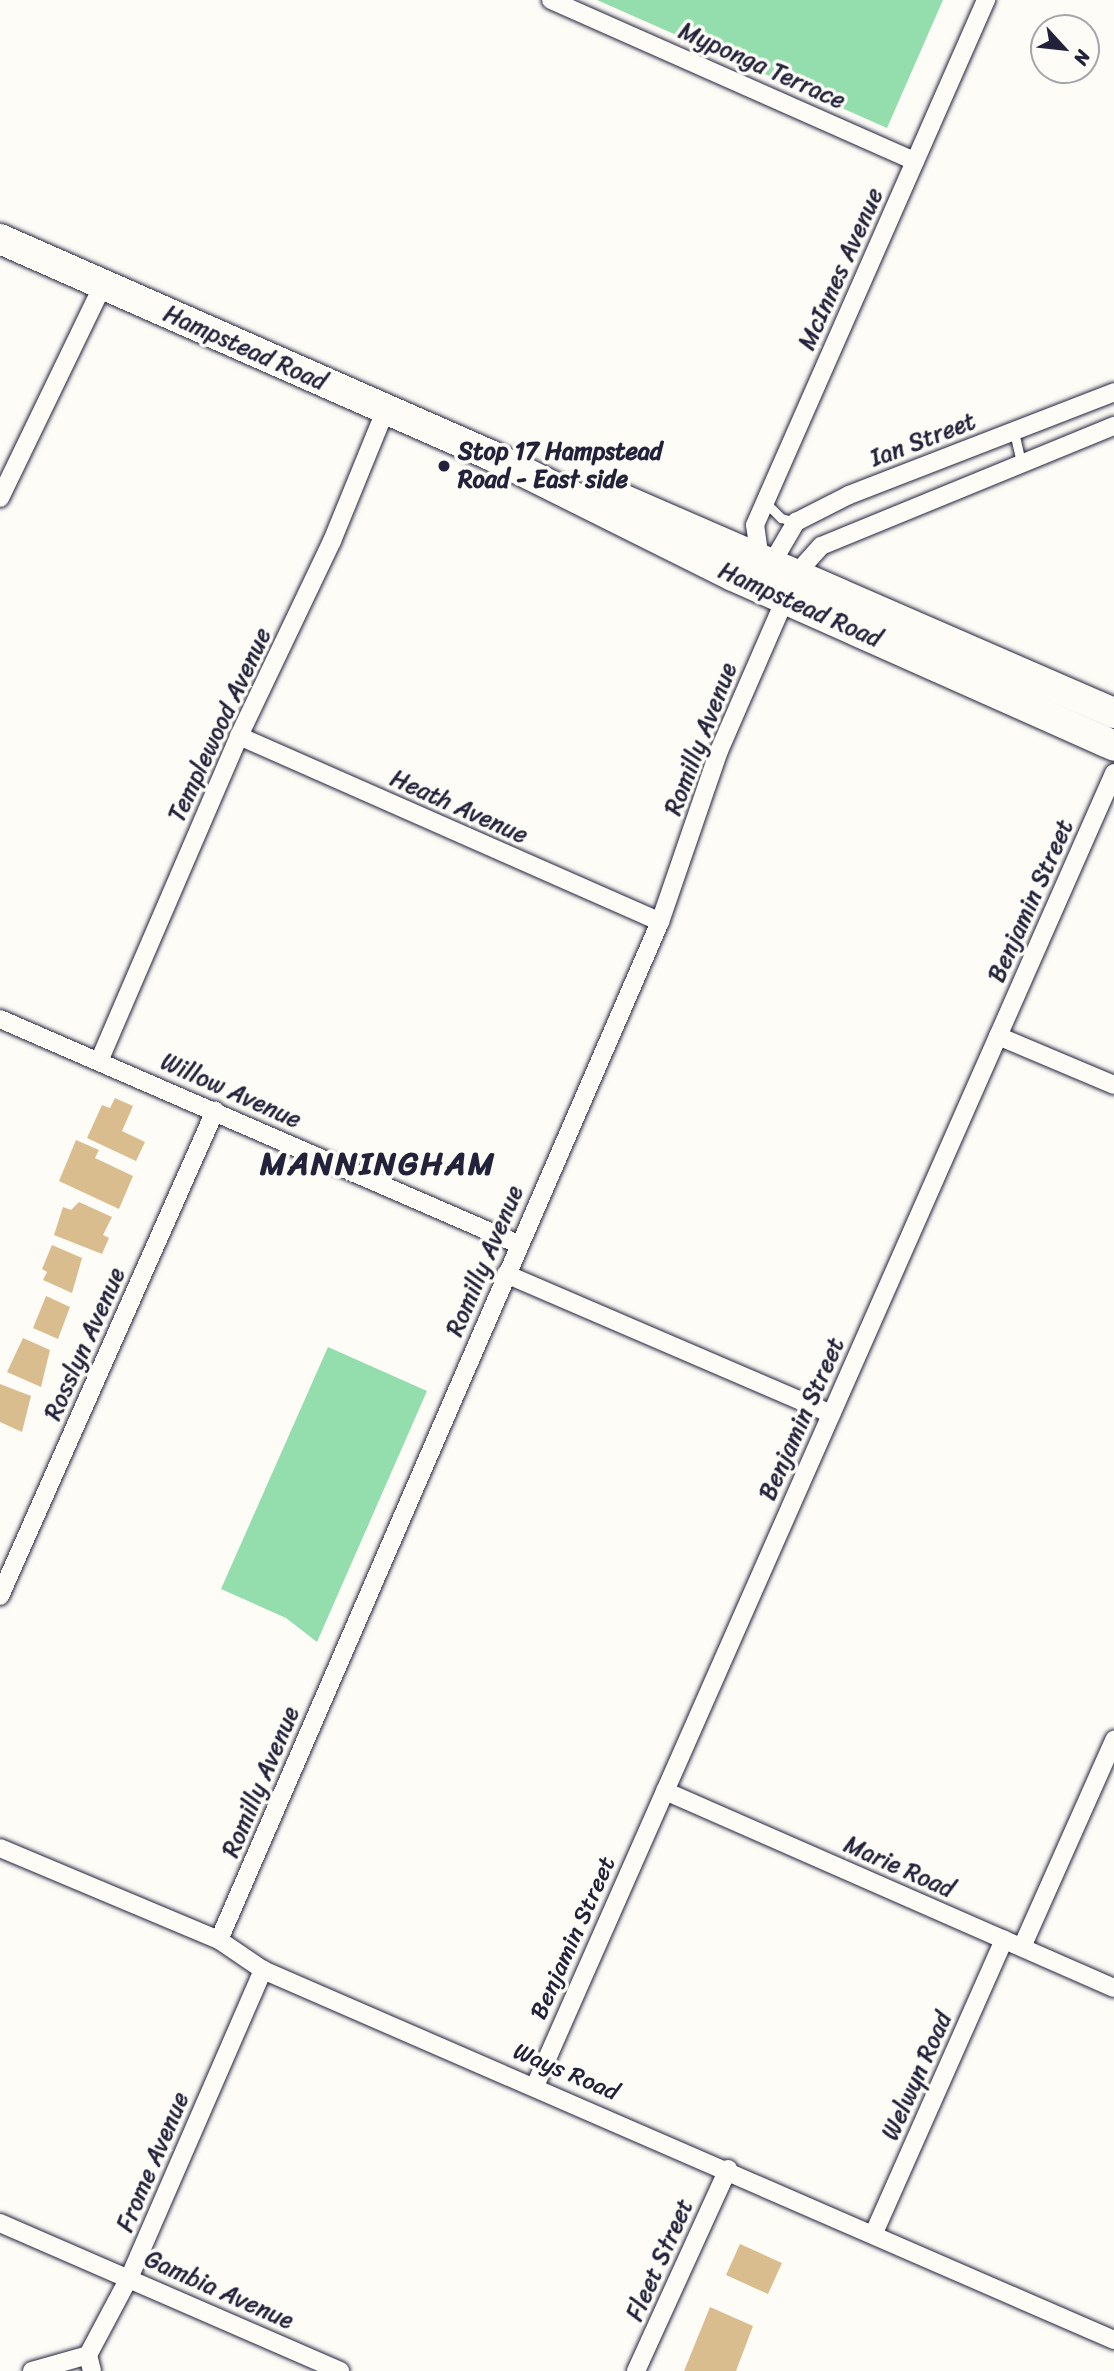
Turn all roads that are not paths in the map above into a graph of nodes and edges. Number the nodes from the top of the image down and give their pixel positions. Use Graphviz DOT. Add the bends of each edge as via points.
graph roads {
  1 [pos="551,0"];
  2 [pos="986,0"];
  3 [pos="915,161"];
  4 [pos="0,239"];
  5 [pos="103,285"];
  6 [pos="1114,392"];
  7 [pos="385,411"];
  8 [pos="1114,426"];
  9 [pos="1014,432"];
  10 [pos="490,455"];
  11 [pos="1021,463"];
  12 [pos="0,498"];
  13 [pos="765,502"];
  14 [pos="796,522"];
  15 [pos="778,574"];
  16 [pos="733,576"];
  17 [pos="1114,713"];
  18 [pos="239,736"];
  19 [pos="1114,746"];
  20 [pos="1114,773"];
  21 [pos="660,922"];
  22 [pos="0,1019"];
  23 [pos="998,1036"];
  24 [pos="100,1059"];
  25 [pos="1114,1085"];
  26 [pos="215,1111"];
  27 [pos="518,1244"];
  28 [pos="506,1274"];
  29 [pos="831,1414"];
  30 [pos="0,1596"];
  31 [pos="1114,1740"];
  32 [pos="665,1791"];
  33 [pos="0,1848"];
  34 [pos="219,1940"];
  35 [pos="1004,1940"];
  36 [pos="1022,1947"];
  37 [pos="263,1970"];
  38 [pos="1114,1988"];
  39 [pos="535,2086"];
  40 [pos="728,2169"];
  41 [pos="0,2224"];
  42 [pos="874,2233"];
  43 [pos="130,2276"];
  44 [pos="1114,2340"];
  45 [pos="90,2363"];
  46 [pos="32,2371"];
  47 [pos="340,2371"];
  48 [pos="636,2371"];
  1 -- 3 [label="street, Myponga Terrace"];
  2 -- 3 [label="street, McInnes Avenue"];
  3 -- 13 [label="street, McInnes Avenue"];
  4 -- 5 [label="highway, Hampstead Road"];
  5 -- 7 [label="highway, Hampstead Road"];
  5 -- 12 [label="street"];
  6 -- 9 [label="street, Ian Street"];
  7 -- 10 [label="highway, Hampstead Road"];
  7 -- 18 [label="street, Templewood Avenue" via="317,576"];
  8 -- 11 [label="street"];
  9 -- 11 [label="lane"];
  9 -- 14 [label="street, Ian Street" via="849,495"];
  10 -- 15 [label="highway, Hampstead Road" via="579,479"];
  10 -- 16 [label="highway, Hampstead Road"];
  11 -- 15 [label="street" via="821,546"];
  13 -- 14 [label="lane" via="782,518"];
  13 -- 15 [label="street, McInnes Avenue" via="755,525"];
  14 -- 15 [label="street"];
  15 -- 16 [label="highway, Hampstead Road"];
  15 -- 16 [label="highway"];
  15 -- 17 [label="highway, Hampstead Road"];
  15 -- 19 [label="highway, Hampstead Road"];
  15 -- 21 [label="street, Romilly Avenue"];
  18 -- 21 [label="street, Heath Avenue"];
  18 -- 24 [label="street, Templewood Avenue"];
  20 -- 23 [label="street, Benjamin Street"];
  21 -- 27 [label="street, Romilly Avenue"];
  22 -- 24 [label="street, Willow Avenue"];
  23 -- 25 [label="street"];
  23 -- 29 [label="street, Benjamin Street"];
  24 -- 26 [label="street, Willow Avenue"];
  26 -- 27 [label="street, Willow Avenue"];
  26 -- 30 [label="street, Rosslyn Avenue"];
  27 -- 28 [label="street, Romilly Avenue"];
  28 -- 29 [label="street"];
  28 -- 34 [label="street, Romilly Avenue"];
  29 -- 32 [label="street, Benjamin Street"];
  31 -- 36 [label="street"];
  32 -- 35 [label="street, Marie Road"];
  32 -- 39 [label="street, Benjamin Street"];
  33 -- 34 [label="street, Ways Road"];
  34 -- 37 [label="street, Ways Road"];
  35 -- 36 [label="street, Marie Road"];
  35 -- 42 [label="street, Welwyn Road"];
  36 -- 38 [label="street, Marie Road"];
  37 -- 39 [label="street, Ways Road"];
  37 -- 43 [label="street, Frome Avenue"];
  39 -- 40 [label="street, Ways Road"];
  40 -- 42 [label="street, Ways Road"];
  40 -- 48 [label="street, Fleet Street"];
  41 -- 43 [label="street, Gambia Avenue"];
  42 -- 44 [label="street, Ways Road"];
  43 -- 45 [label="street, Frome Avenue"];
  43 -- 47 [label="street, Gambia Avenue"];
  45 -- 46 [label="street"];
}
